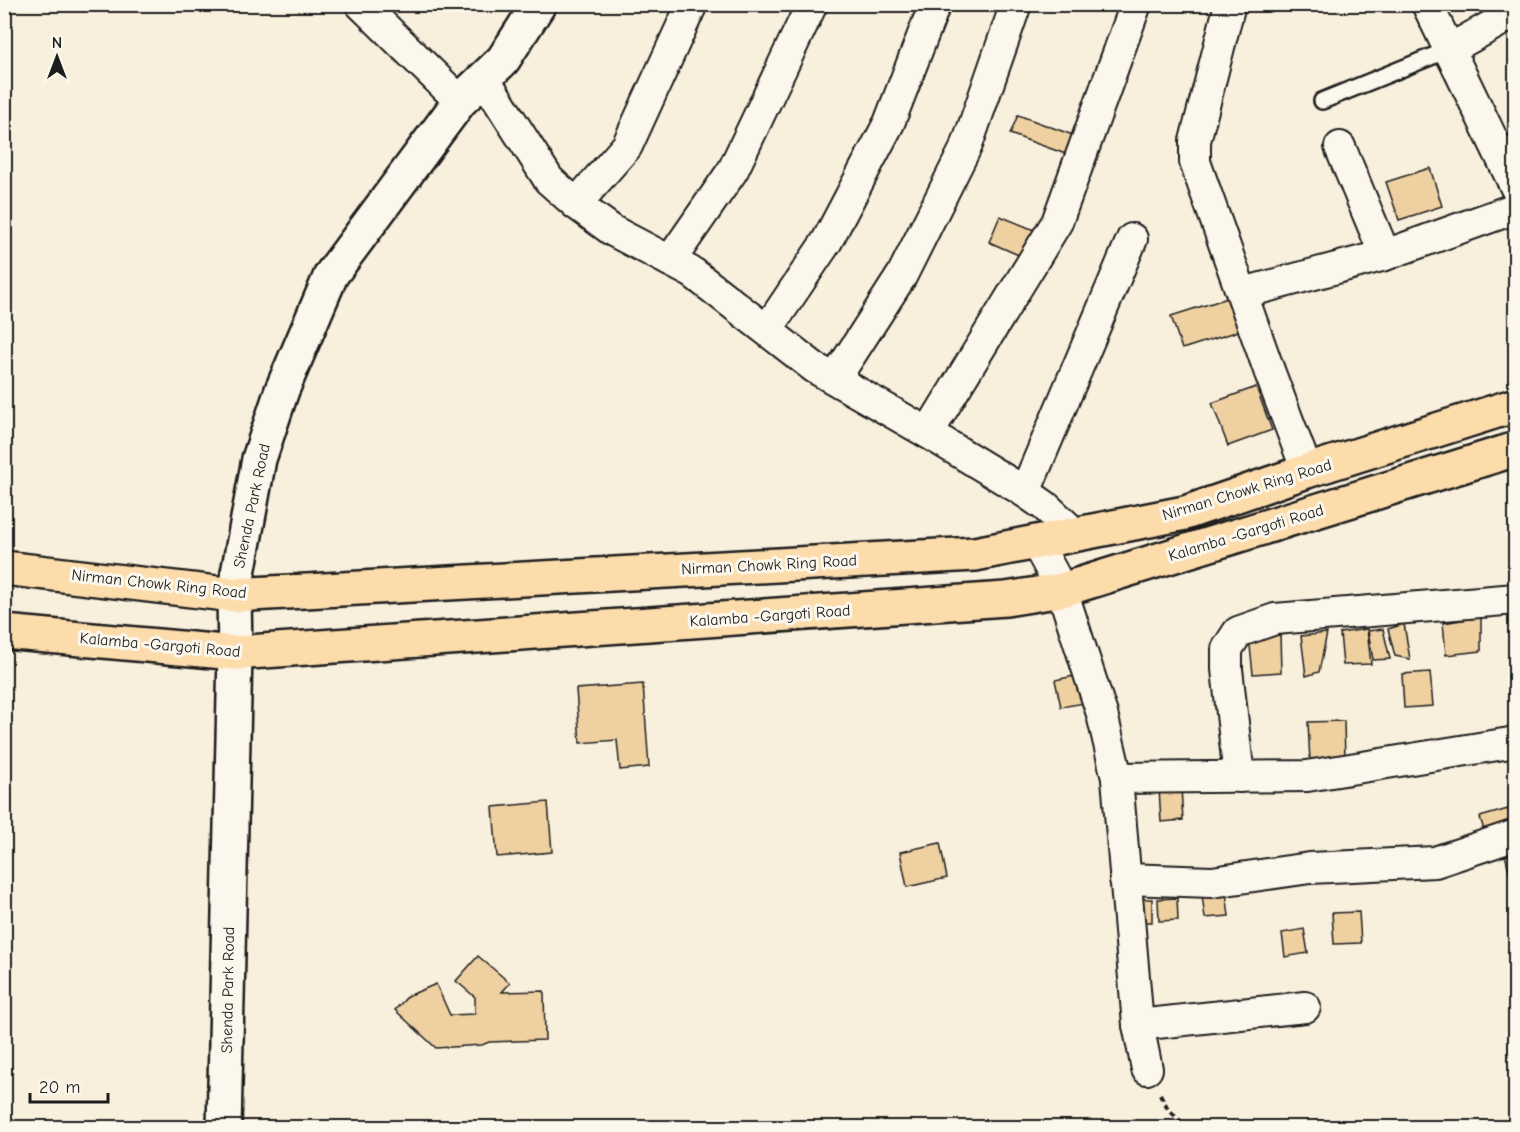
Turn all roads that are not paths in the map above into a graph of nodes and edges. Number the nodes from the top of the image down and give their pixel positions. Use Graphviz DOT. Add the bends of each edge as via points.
graph roads {
  1 [pos="361,4"];
  2 [pos="539,4"];
  3 [pos="692,4"];
  4 [pos="812,4"];
  5 [pos="936,4"];
  6 [pos="1016,4"];
  7 [pos="1136,4"];
  8 [pos="1230,4"];
  9 [pos="1427,4"];
  10 [pos="1515,12"];
  11 [pos="1450,50"];
  12 [pos="484,78"];
  13 [pos="460,101"];
  14 [pos="1322,101"];
  15 [pos="1340,147"];
  16 [pos="1515,188"];
  17 [pos="576,204"];
  18 [pos="1515,208"];
  19 [pos="1132,239"];
  20 [pos="1386,255"];
  21 [pos="670,261"];
  22 [pos="1243,293"];
  23 [pos="767,330"];
  24 [pos="835,379"];
  25 [pos="1515,405"];
  26 [pos="928,433"];
  27 [pos="1515,449"];
  28 [pos="1307,471"];
  29 [pos="1025,492"];
  30 [pos="1075,534"];
  31 [pos="1036,542"];
  32 [pos="4,568"];
  33 [pos="1062,590"];
  34 [pos="234,595"];
  35 [pos="1515,599"];
  36 [pos="4,632"];
  37 [pos="235,653"];
  38 [pos="1515,741"];
  39 [pos="1239,777"];
  40 [pos="1117,778"];
  41 [pos="1515,835"];
  42 [pos="1125,879"];
  43 [pos="1305,1007"];
  44 [pos="1138,1024"];
  45 [pos="1147,1069"];
  46 [pos="224,1128"];
  1 -- 13 [label="street"];
  2 -- 12 [label="main road, Shenda Park Road" via="503,60"];
  3 -- 17 [label="street" via="627,146"];
  4 -- 21 [label="street" via="733,170"];
  5 -- 23 [label="street" via="889,123 827,241"];
  6 -- 24 [label="street" via="967,145 902,275"];
  7 -- 26 [label="street" via="1057,222"];
  8 -- 22 [label="street" via="1195,141 1195,162"];
  9 -- 11 [label="street"];
  10 -- 11 [label="street"];
  11 -- 14 [label="lane"];
  11 -- 16 [label="street"];
  12 -- 13 [label="main road, Shenda Park Road"];
  12 -- 17 [label="street" via="549,180"];
  13 -- 34 [label="main road, Shenda Park Road" via="331,275 282,390 259,459"];
  15 -- 20 [label="street"];
  17 -- 21 [label="street" via="613,231"];
  18 -- 20 [label="street"];
  19 -- 29 [label="street"];
  20 -- 22 [label="street"];
  21 -- 23 [label="street" via="693,273"];
  22 -- 28 [label="street"];
  23 -- 24 [label="street"];
  24 -- 26 [label="street"];
  25 -- 28 [label="main road, Nirman Chowk Ring Road"];
  26 -- 29 [label="street"];
  27 -- 33 [label="main road, Kalamba -Gargoti Road"];
  28 -- 30 [label="main road, Nirman Chowk Ring Road" via="1185,513"];
  29 -- 30 [label="street"];
  30 -- 31 [label="main road, Nirman Chowk Ring Road"];
  31 -- 33 [label="street"];
  31 -- 34 [label="main road, Nirman Chowk Ring Road" via="975,554"];
  32 -- 34 [label="main road, Nirman Chowk Ring Road"];
  33 -- 37 [label="main road, Kalamba -Gargoti Road" via="1006,599"];
  33 -- 40 [label="street" via="1102,714"];
  34 -- 37 [label="main road, Shenda Park Road"];
  35 -- 39 [label="street" via="1275,619 1238,632 1227,649 1227,669"];
  36 -- 37 [label="main road, Kalamba -Gargoti Road"];
  37 -- 46 [label="main road, Shenda Park Road"];
  38 -- 39 [label="street" via="1307,776"];
  39 -- 40 [label="street"];
  40 -- 42 [label="street"];
  41 -- 42 [label="street" via="1435,862 1310,868 1212,882"];
  42 -- 44 [label="street"];
  43 -- 44 [label="street"];
  44 -- 45 [label="street"];
}
